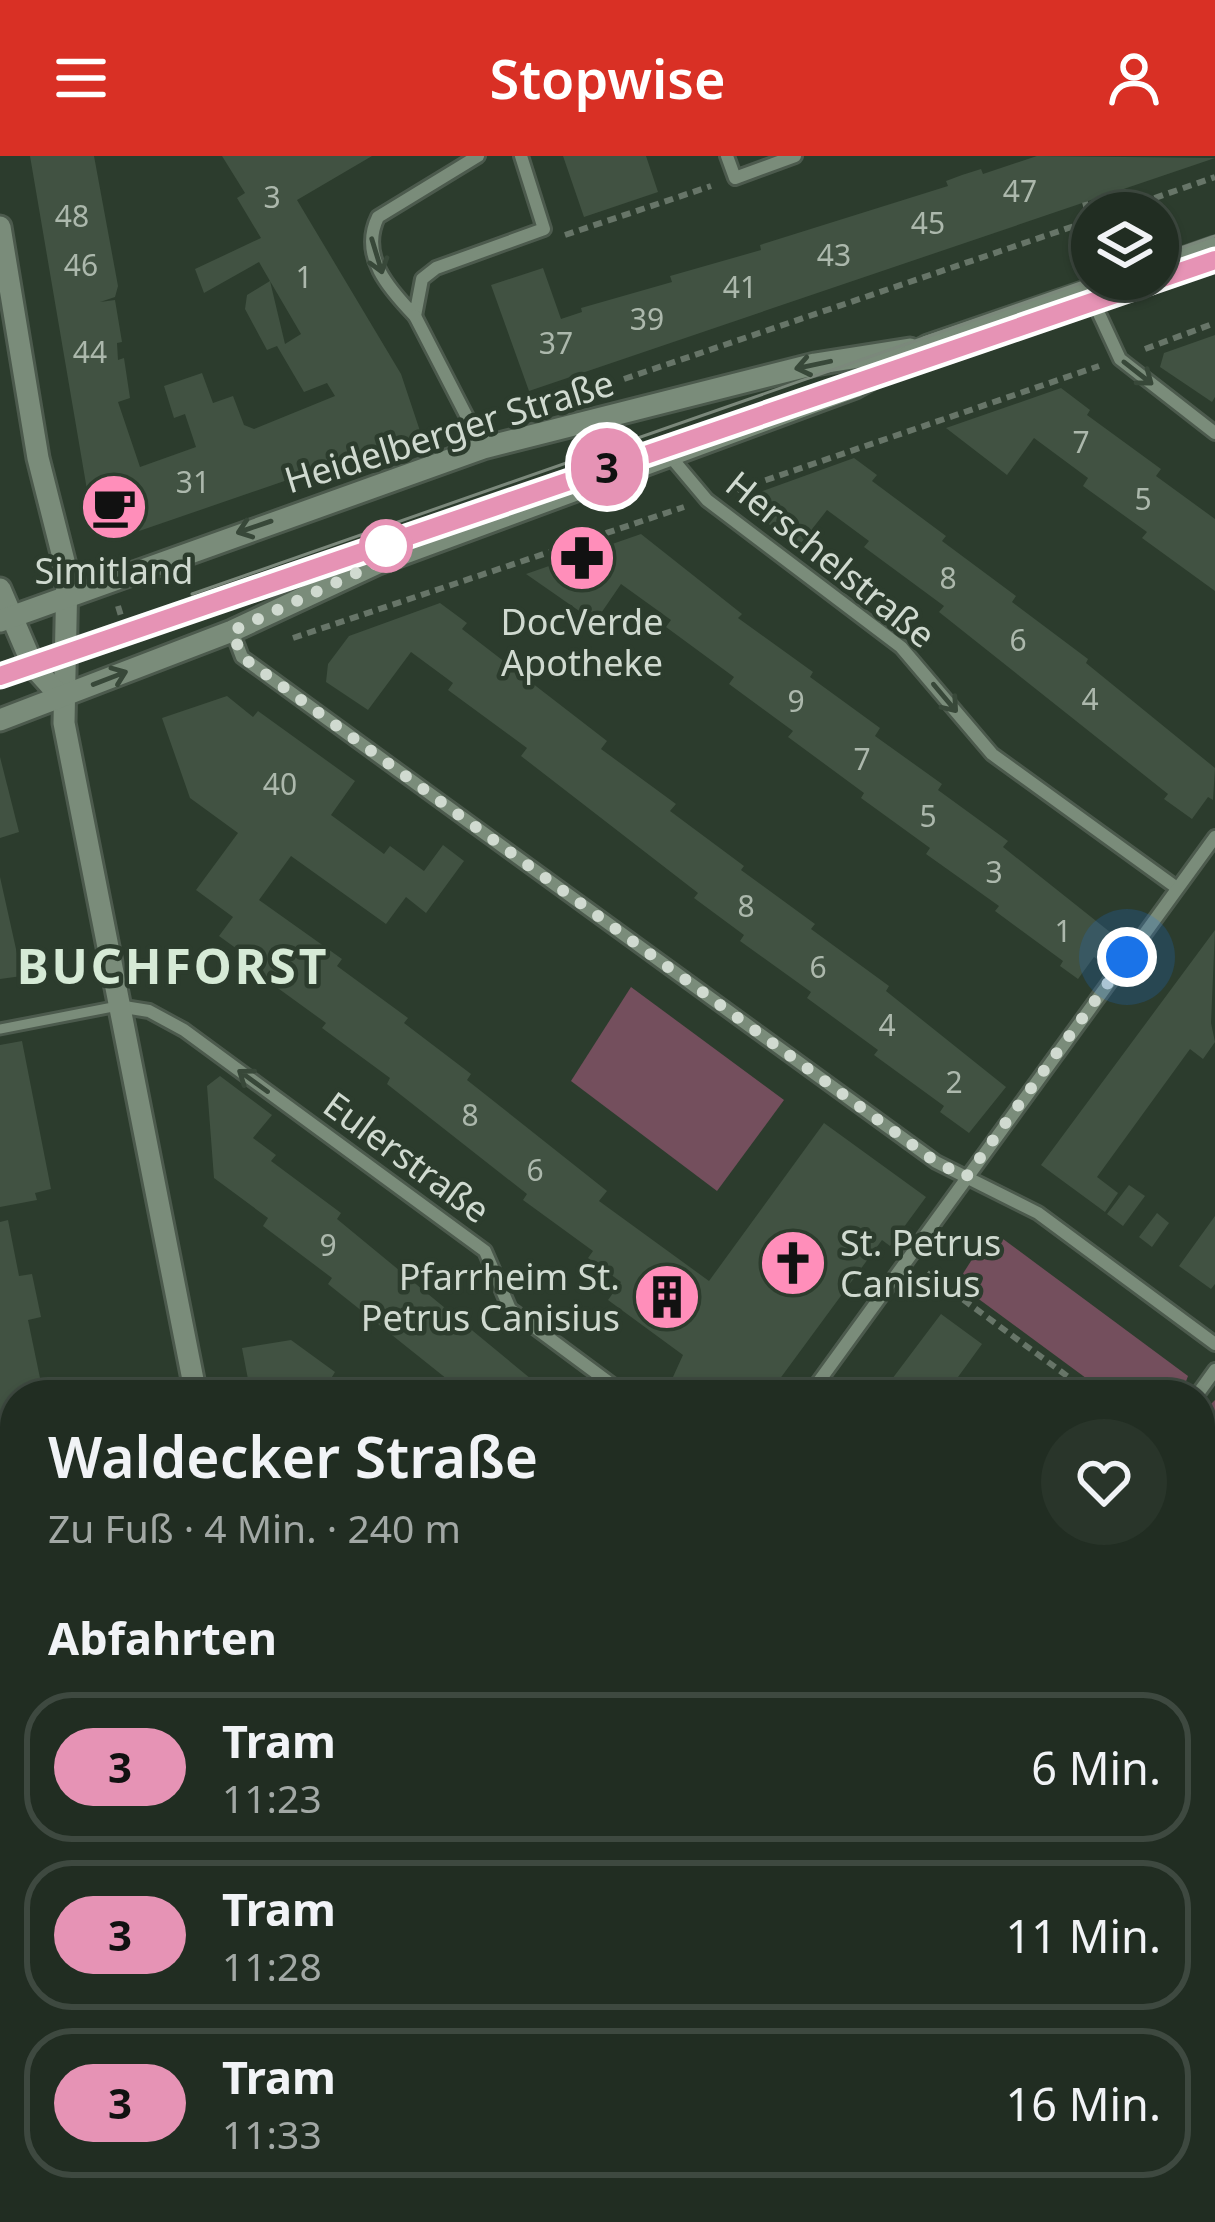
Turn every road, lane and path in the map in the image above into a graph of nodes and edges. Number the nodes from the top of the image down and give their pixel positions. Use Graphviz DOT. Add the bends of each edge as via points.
graph roads {
  1 [pos="478,156"];
  2 [pos="521,156"];
  3 [pos="728,156"];
  4 [pos="795,156"];
  5 [pos="1215,177"];
  6 [pos="735,178"];
  7 [pos="1172,192"];
  8 [pos="0,227"];
  9 [pos="1071,227"];
  10 [pos="544,229"];
  11 [pos="1215,248"];
  12 [pos="3,257"];
  13 [pos="1179,261"];
  14 [pos="1071,296"];
  15 [pos="1093,300"];
  16 [pos="415,316"];
  17 [pos="928,346"];
  18 [pos="681,359"];
  19 [pos="1215,433"];
  20 [pos="483,448"];
  21 [pos="670,456"];
  22 [pos="109,578"];
  23 [pos="0,589"];
  24 [pos="68,592"];
  25 [pos="5,618"];
  26 [pos="232,631"];
  27 [pos="137,668"];
  28 [pos="61,697"];
  29 [pos="0,720"];
  30 [pos="1215,836"];
  31 [pos="1178,888"];
  32 [pos="118,1006"];
  33 [pos="0,1029"];
  34 [pos="966,1177"];
  35 [pos="910,1261"];
  36 [pos="1215,1344"];
  37 [pos="193,1380"];
  38 [pos="606,1380"];
  39 [pos="820,1380"];
  40 [pos="1073,1380"];
  1 -- 16 [label="street, one-way" via="378,217 370,232 388,288"];
  2 -- 10 [label="street"];
  3 -- 6 [label="street"];
  4 -- 6 [label="street"];
  5 -- 7 [label="path"];
  6 -- 10 [label="path" via="569,236"];
  8 -- 12 [label="street"];
  9 -- 18 [label="path"];
  10 -- 16 [label="street" via="436,268 422,279"];
  11 -- 13 [label="street"];
  12 -- 24 [label="street"];
  14 -- 17 [label="street, Heidelberger Straße"];
  15 -- 19 [label="street, one-way" via="1120,359"];
  16 -- 20 [label="street"];
  17 -- 20 [label="street, Heidelberger Straße, one-way" via="815,364"];
  17 -- 21 [label="street, Heidelberger Straße" via="855,387"];
  20 -- 22 [label="street, Heidelberger Straße, one-way"];
  21 -- 26 [label="street, Heidelberger Straße" via="378,563"];
  21 -- 31 [label="street, Herschelstraße, one-way" via="707,500 901,646 992,754"];
  22 -- 24 [label="street, Heidelberger Straße"];
  22 -- 27 [label="path"];
  23 -- 25 [label="street"];
  24 -- 25 [label="street, Heidelberger Straße"];
  24 -- 28 [label="street"];
  25 -- 28 [label="street"];
  26 -- 27 [label="street, Heidelberger Straße"];
  26 -- 34 [label="street" via="242,657"];
  28 -- 27 [label="street, Heidelberger Straße, one-way"];
  28 -- 29 [label="street, Heidelberger Straße"];
  28 -- 32 [label="street"];
  30 -- 31 [label="street"];
  31 -- 34 [label="street"];
  32 -- 33 [label="lane"];
  32 -- 37 [label="street"];
  38 -- 32 [label="street, Eulerstraße, one-way" via="510,1309 485,1251 184,1030"];
  34 -- 35 [label="street"];
  34 -- 36 [label="street" via="1038,1213"];
  35 -- 39 [label="street"];
  35 -- 40 [label="path"];
}
